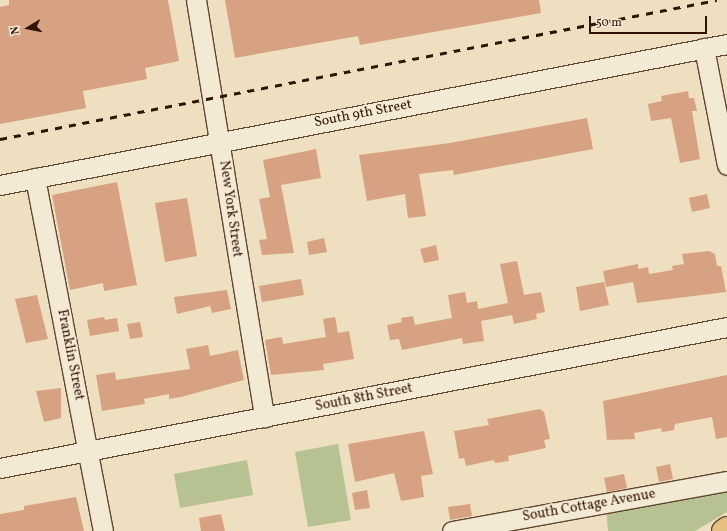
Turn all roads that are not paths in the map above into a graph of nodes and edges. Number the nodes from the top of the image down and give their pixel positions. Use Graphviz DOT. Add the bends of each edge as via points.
graph roads {
  1 [pos="196,0"];
  2 [pos="727,44"];
  3 [pos="704,48"];
  4 [pos="220,142"];
  5 [pos="727,165"];
  6 [pos="35,178"];
  7 [pos="0,185"];
  8 [pos="727,327"];
  9 [pos="264,417"];
  10 [pos="89,451"];
  11 [pos="0,468"];
  12 [pos="727,481"];
  13 [pos="727,528"];
  14 [pos="103,531"];
  15 [pos="452,531"];
  16 [pos="722,531"];
  1 -- 4 [label="street, New York Street"];
  2 -- 3 [label="street, South 9th Street"];
  3 -- 4 [label="street, South 9th Street"];
  3 -- 5 [label="street"];
  4 -- 6 [label="street, South 9th Street"];
  4 -- 9 [label="street, New York Street"];
  6 -- 7 [label="street, South 9th Street"];
  6 -- 10 [label="street, Franklin Street"];
  8 -- 9 [label="street, South 8th Street"];
  9 -- 10 [label="street, South 8th Street"];
  10 -- 11 [label="street, South 8th Street"];
  10 -- 14 [label="street, Franklin Street"];
  12 -- 15 [label="street, South Cottage Avenue"];
  13 -- 16 [label="main road"];
}
